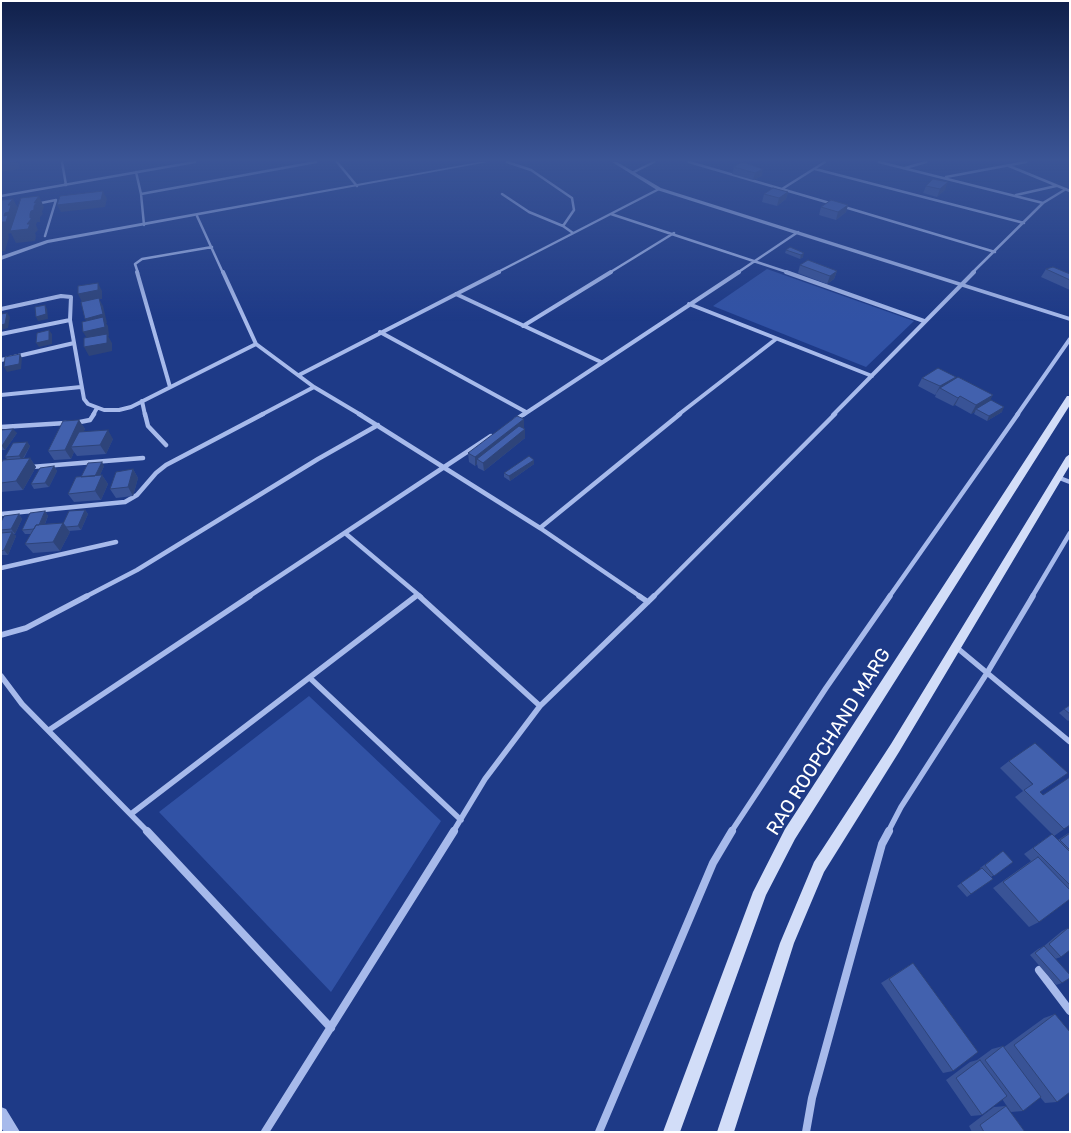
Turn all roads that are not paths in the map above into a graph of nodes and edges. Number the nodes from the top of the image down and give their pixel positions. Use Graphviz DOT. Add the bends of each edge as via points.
graph roads {
  1 [pos="51,215"];
  2 [pos="143,215"];
  3 [pos="203,215"];
  4 [pos="535,215"];
  5 [pos="571,215"];
  6 [pos="609,215"];
  7 [pos="614,215"];
  8 [pos="743,215"];
  9 [pos="869,215"];
  10 [pos="993,215"];
  11 [pos="1032,215"];
  12 [pos="197,216"];
  13 [pos="1024,223"];
  14 [pos="144,225"];
  15 [pos="563,226"];
  16 [pos="798,232"];
  17 [pos="573,233"];
  18 [pos="674,234"];
  19 [pos="45,236"];
  20 [pos="212,247"];
  21 [pos="995,252"];
  22 [pos="1,258"];
  23 [pos="756,262"];
  24 [pos="962,285"];
  25 [pos="456,294"];
  26 [pos="689,304"];
  27 [pos="1,309"];
  28 [pos="1070,319"];
  29 [pos="70,320"];
  30 [pos="924,321"];
  31 [pos="523,326"];
  32 [pos="380,332"];
  33 [pos="1,334"];
  34 [pos="776,339"];
  35 [pos="1070,339"];
  36 [pos="74,343"];
  37 [pos="256,344"];
  38 [pos="1,360"];
  39 [pos="600,362"];
  40 [pos="299,375"];
  41 [pos="872,376"];
  42 [pos="82,387"];
  43 [pos="170,387"];
  44 [pos="314,387"];
  45 [pos="1,395"];
  46 [pos="1070,398"];
  47 [pos="142,401"];
  48 [pos="97,408"];
  49 [pos="526,412"];
  50 [pos="509,423"];
  51 [pos="378,425"];
  52 [pos="1,427"];
  53 [pos="493,435"];
  54 [pos="166,445"];
  55 [pos="143,458"];
  56 [pos="1069,458"];
  57 [pos="20,468"];
  58 [pos="443,468"];
  59 [pos="1057,477"];
  60 [pos="1070,482"];
  61 [pos="1,514"];
  62 [pos="540,528"];
  63 [pos="345,533"];
  64 [pos="1070,534"];
  65 [pos="116,542"];
  66 [pos="1,568"];
  67 [pos="418,595"];
  68 [pos="648,602"];
  69 [pos="1,635"];
  70 [pos="956,647"];
  71 [pos="986,672"];
  72 [pos="1,676"];
  73 [pos="311,679"];
  74 [pos="540,706"];
  75 [pos="49,730"];
  76 [pos="1070,742"];
  77 [pos="131,814"];
  78 [pos="462,820"];
  79 [pos="1039,970"];
  80 [pos="1070,1011"];
  81 [pos="331,1028"];
  82 [pos="1,1114"];
  83 [pos="14,1132"];
  84 [pos="265,1132"];
  85 [pos="599,1132"];
  86 [pos="671,1132"];
  87 [pos="725,1132"];
  88 [pos="806,1132"];
  1 -- 19 [label="street"];
  2 -- 14 [label="street"];
  3 -- 12 [label="street"];
  4 -- 15 [label="street"];
  5 -- 15 [label="street"];
  6 -- 17 [label="street"];
  7 -- 18 [label="street"];
  8 -- 16 [label="street"];
  9 -- 21 [label="street"];
  10 -- 13 [label="street"];
  11 -- 13 [label="street"];
  12 -- 14 [label="street"];
  12 -- 20 [label="street"];
  13 -- 21 [label="street"];
  14 -- 22 [label="street" via="46,242"];
  15 -- 17 [label="street"];
  16 -- 23 [label="street"];
  16 -- 24 [label="street"];
  17 -- 25 [label="street"];
  18 -- 23 [label="street"];
  18 -- 31 [label="street"];
  20 -- 37 [label="street"];
  20 -- 43 [label="street" via="142,259 135,264"];
  21 -- 24 [label="street"];
  23 -- 26 [label="street"];
  23 -- 30 [label="street"];
  24 -- 28 [label="street"];
  24 -- 30 [label="street"];
  25 -- 31 [label="street"];
  25 -- 32 [label="street"];
  26 -- 34 [label="street"];
  26 -- 39 [label="street"];
  27 -- 29 [label="street" via="67,296 72,299"];
  29 -- 33 [label="street"];
  29 -- 36 [label="street"];
  30 -- 41 [label="street"];
  31 -- 39 [label="street"];
  32 -- 40 [label="street"];
  32 -- 49 [label="street"];
  34 -- 41 [label="street"];
  34 -- 62 [label="street"];
  35 -- 85 [label="street" via="739,818 713,863"];
  36 -- 38 [label="street"];
  36 -- 42 [label="street"];
  37 -- 40 [label="street"];
  37 -- 43 [label="street"];
  39 -- 49 [label="street"];
  40 -- 44 [label="street"];
  41 -- 68 [label="street"];
  42 -- 45 [label="street"];
  42 -- 48 [label="street" via="84,399"];
  43 -- 47 [label="street"];
  44 -- 51 [label="street"];
  44 -- 61 [label="street" via="166,465 137,495 125,502"];
  46 -- 86 [label="main road, RAO ROOPCHAND MARG" via="790,834 760,892"];
  47 -- 48 [label="street" via="119,410"];
  47 -- 54 [label="street" via="148,426"];
  48 -- 52 [label="street" via="90,420 84,422"];
  49 -- 50 [label="street"];
  51 -- 58 [label="street"];
  51 -- 69 [label="street" via="137,570 26,628"];
  53 -- 58 [label="street"];
  55 -- 57 [label="street"];
  56 -- 59 [label="main road"];
  58 -- 62 [label="street"];
  58 -- 63 [label="street"];
  59 -- 60 [label="street"];
  59 -- 70 [label="main road"];
  62 -- 68 [label="street"];
  63 -- 67 [label="street"];
  63 -- 75 [label="street"];
  64 -- 71 [label="street"];
  65 -- 66 [label="street"];
  67 -- 73 [label="street"];
  67 -- 74 [label="street"];
  68 -- 74 [label="street"];
  70 -- 71 [label="street"];
  70 -- 87 [label="main road" via="819,867 787,943"];
  71 -- 76 [label="street"];
  71 -- 88 [label="street" via="901,807 882,844 812,1098"];
  72 -- 75 [label="street" via="22,704"];
  73 -- 77 [label="street"];
  73 -- 78 [label="street"];
  74 -- 78 [label="street" via="485,779"];
  75 -- 77 [label="street"];
  77 -- 81 [label="street"];
  78 -- 81 [label="street"];
  79 -- 80 [label="street"];
  81 -- 84 [label="street"];
  82 -- 83 [label="street"];
}
